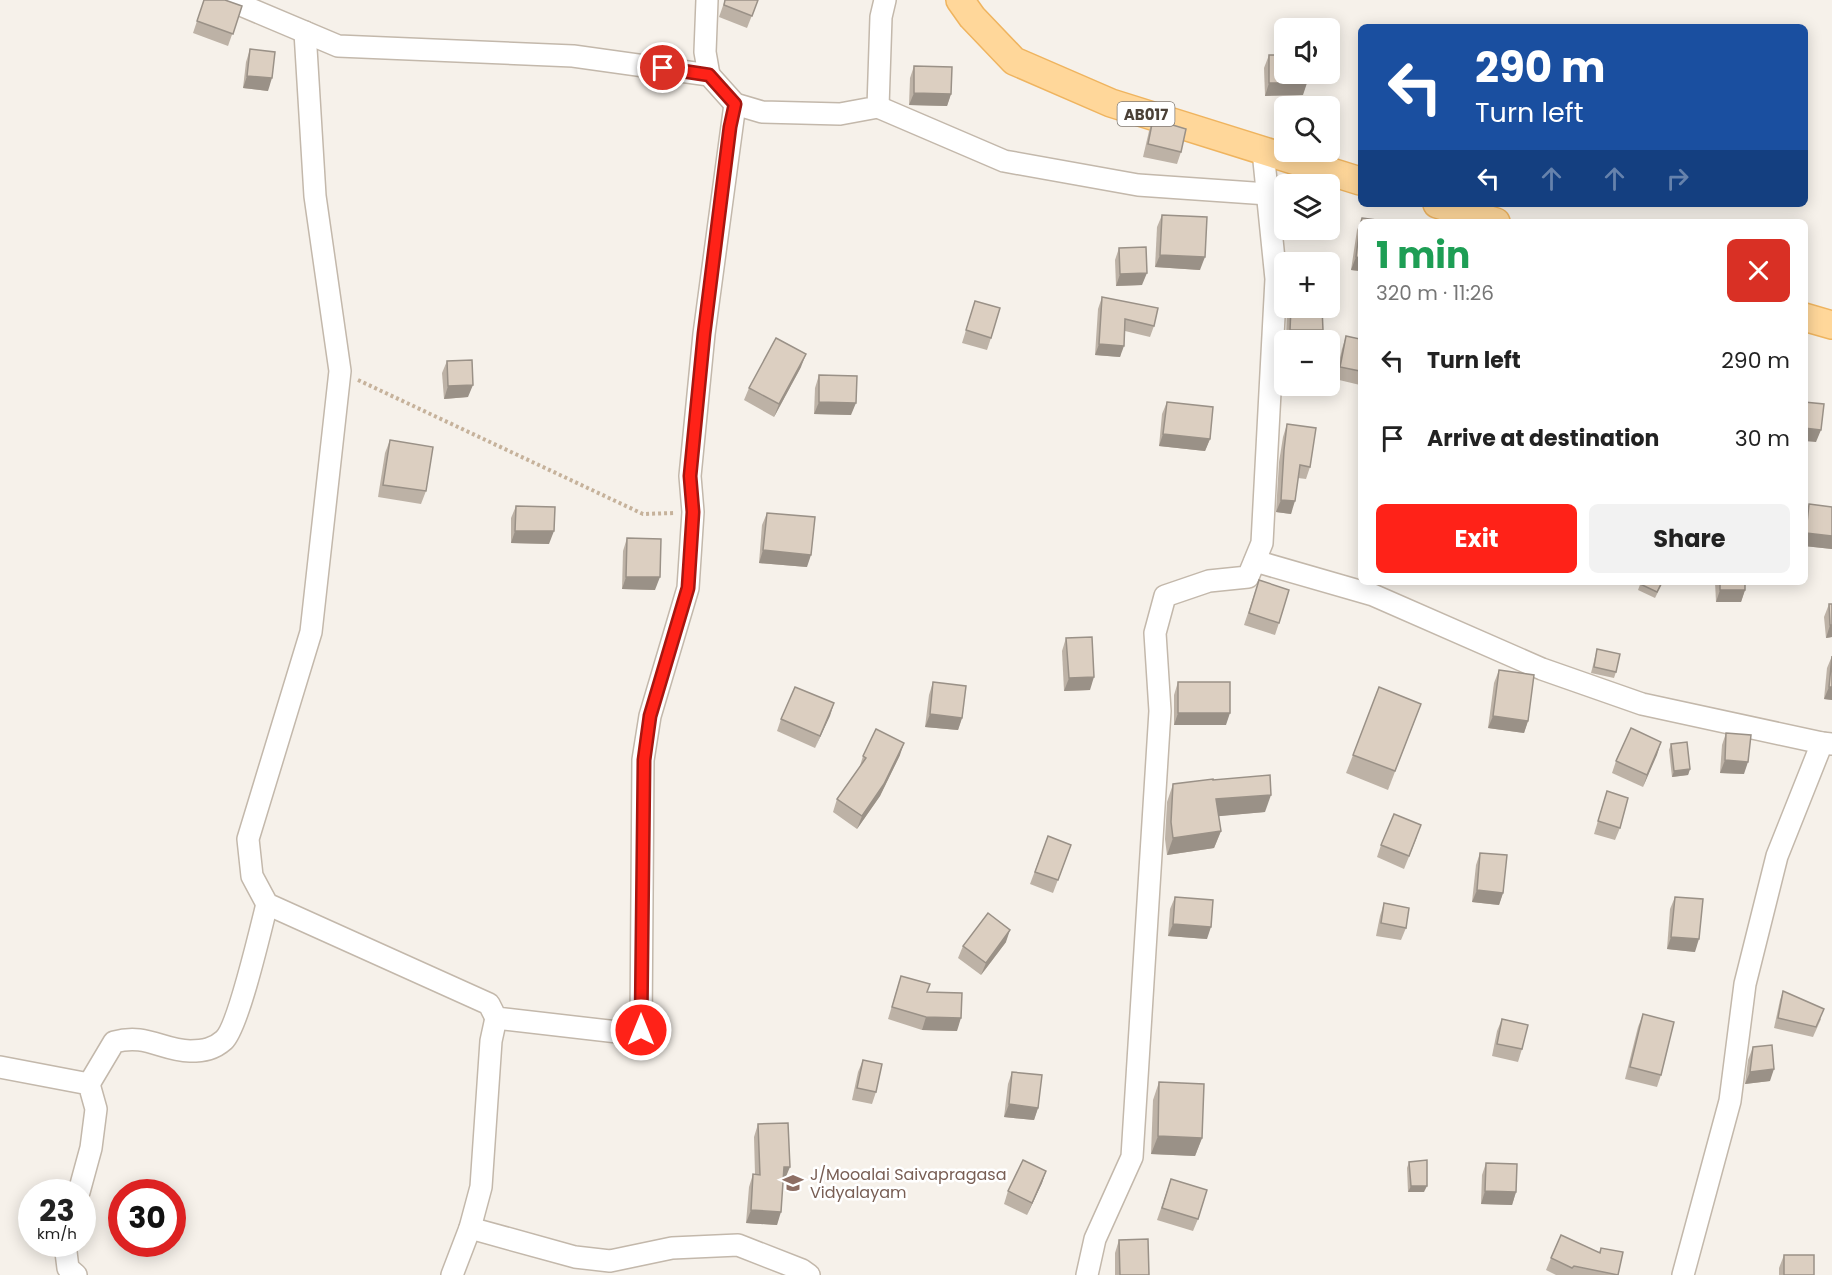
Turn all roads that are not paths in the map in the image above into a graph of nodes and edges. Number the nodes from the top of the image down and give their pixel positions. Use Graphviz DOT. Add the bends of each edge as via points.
graph roads {
  1 [pos="229,0"];
  2 [pos="707,0"];
  3 [pos="885,0"];
  4 [pos="960,0"];
  5 [pos="305,32"];
  6 [pos="709,75"];
  7 [pos="735,104"];
  8 [pos="878,107"];
  9 [pos="1263,151"];
  10 [pos="1358,179"];
  11 [pos="1268,194"];
  12 [pos="1447,207"];
  13 [pos="1486,219"];
  14 [pos="1808,318"];
  15 [pos="1832,325"];
  16 [pos="1255,561"];
  17 [pos="1827,743"];
  18 [pos="267,904"];
  19 [pos="496,1018"];
  20 [pos="0,1067"];
  21 [pos="89,1084"];
  22 [pos="83,1179"];
  23 [pos="470,1228"];
  24 [pos="67,1257"];
  25 [pos="76,1275"];
  26 [pos="452,1275"];
  27 [pos="809,1275"];
  28 [pos="1088,1275"];
  29 [pos="1683,1275"];
  1 -- 5 [label="street"];
  2 -- 6 [label="street" via="705,52"];
  3 -- 8 [label="street"];
  4 -- 9 [label="main road, AB017" via="1014,61 1110,103"];
  5 -- 6 [label="street" via="338,46 573,56"];
  5 -- 18 [label="street" via="315,196 340,371 311,633 248,839 252,876"];
  6 -- 7 [label="street"];
  7 -- 8 [label="street" via="762,112 840,114"];
  7 -- 19 [label="street" via="704,334 690,476 693,512 688,588 650,716 644,760 641,1030 635,1034"];
  8 -- 11 [label="street" via="1004,161 1138,185"];
  9 -- 10 [label="main road, AB017"];
  9 -- 11 [label="street"];
  11 -- 16 [label="street" via="1276,279 1262,543"];
  12 -- 13 [label="main road"];
  14 -- 15 [label="main road"];
  16 -- 17 [label="street" via="1374,595 1542,669 1642,704"];
  16 -- 28 [label="street" via="1248,577 1209,581 1165,596 1155,633 1160,711 1132,1157 1095,1239"];
  17 -- 29 [label="street" via="1777,856 1745,984 1730,1101"];
  18 -- 19 [label="street" via="489,1004"];
  18 -- 21 [label="street" via="236,1018 226,1039 210,1050 188,1051 143,1039 114,1042"];
  19 -- 23 [label="street" via="481,1187"];
  20 -- 21 [label="street"];
  21 -- 22 [label="street" via="96,1109"];
  23 -- 26 [label="street"];
  23 -- 27 [label="street" via="575,1257 610,1261 672,1248 738,1245"];
  24 -- 25 [label="street" via="68,1268"];
}
